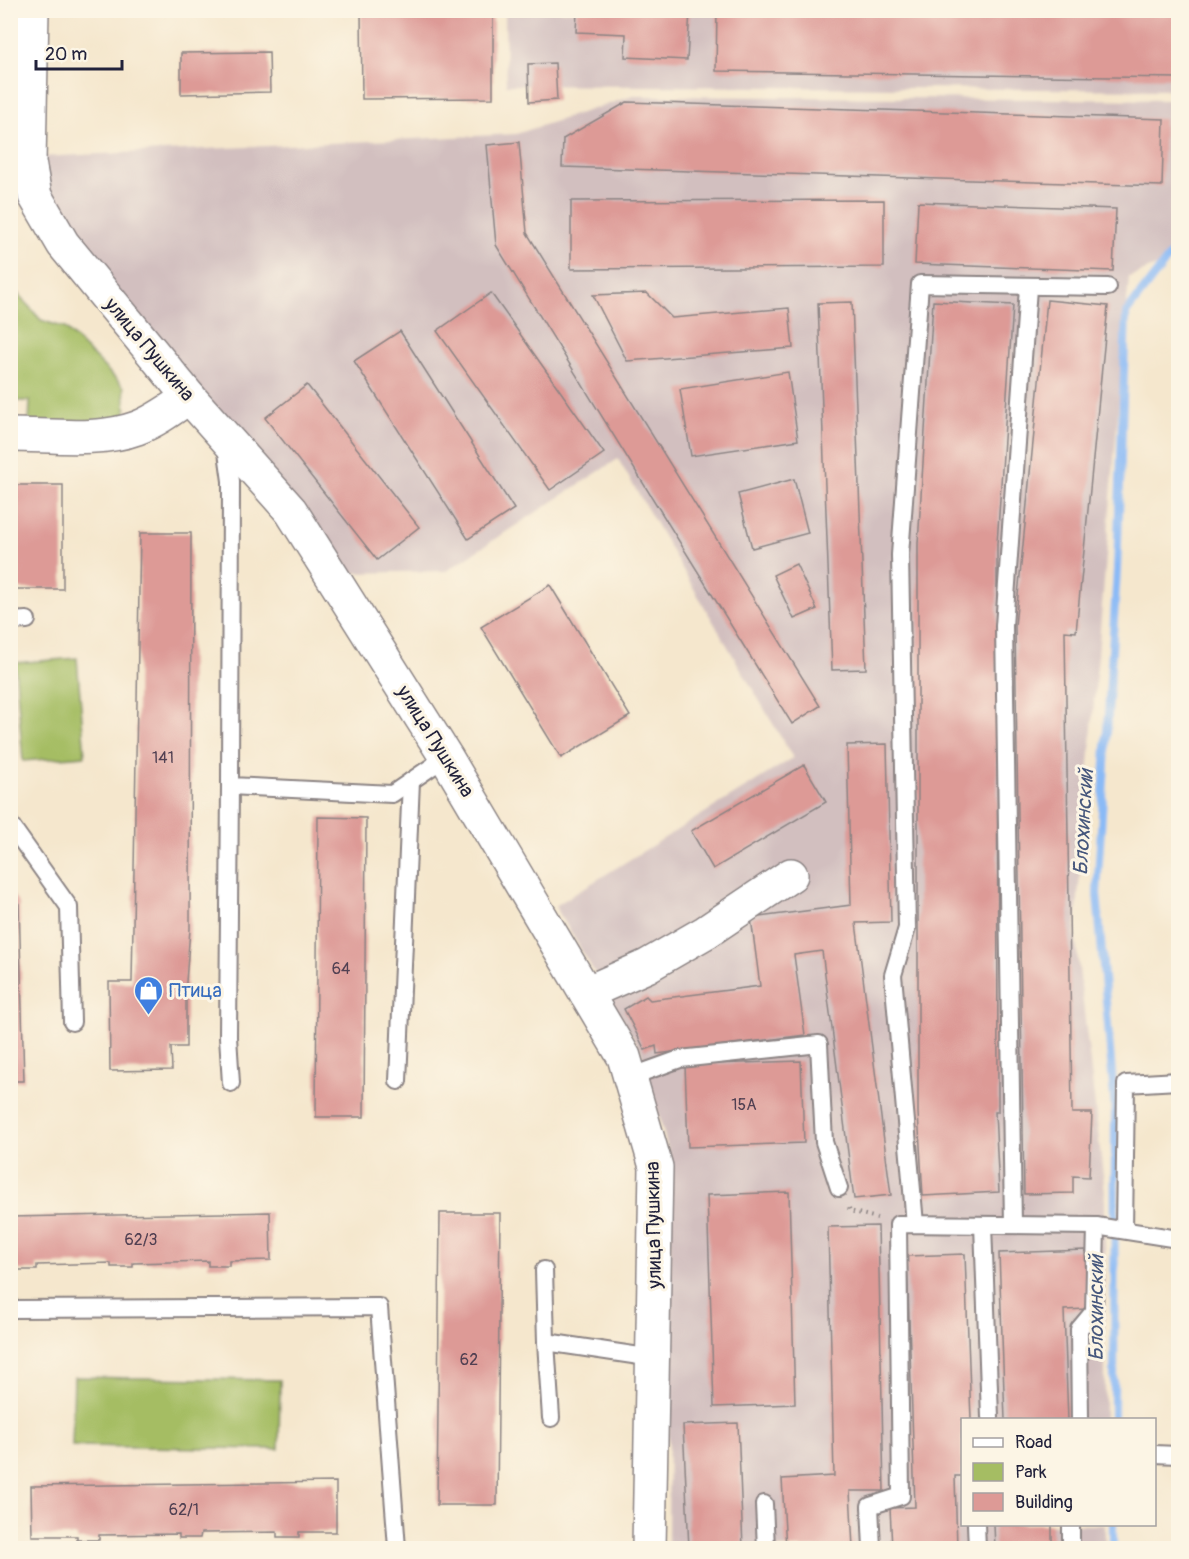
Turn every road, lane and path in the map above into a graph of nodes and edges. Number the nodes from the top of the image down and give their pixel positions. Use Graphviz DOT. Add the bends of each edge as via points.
graph roads {
  1 [pos="32,10"];
  2 [pos="20,162"];
  3 [pos="1108,287"];
  4 [pos="1028,288"];
  5 [pos="189,397"];
  6 [pos="10,435"];
  7 [pos="224,437"];
  8 [pos="446,757"];
  9 [pos="411,781"];
  10 [pos="230,786"];
  11 [pos="10,825"];
  12 [pos="791,874"];
  13 [pos="586,993"];
  14 [pos="72,1022"];
  15 [pos="630,1077"];
  16 [pos="1179,1081"];
  17 [pos="398,1082"];
  18 [pos="231,1083"];
  19 [pos="839,1188"];
  20 [pos="907,1224"];
  21 [pos="983,1225"];
  22 [pos="1013,1225"];
  23 [pos="1098,1227"];
  24 [pos="1132,1231"];
  25 [pos="1179,1239"];
  26 [pos="544,1270"];
  27 [pos="10,1309"];
  28 [pos="546,1342"];
  29 [pos="653,1358"];
  30 [pos="990,1417"];
  31 [pos="551,1418"];
  32 [pos="1080,1418"];
  33 [pos="1156,1454"];
  34 [pos="1179,1455"];
  35 [pos="764,1504"];
  36 [pos="976,1526"];
  37 [pos="1071,1526"];
  38 [pos="397,1548"];
  39 [pos="649,1548"];
  40 [pos="766,1548"];
  41 [pos="872,1548"];
  42 [pos="977,1548"];
  43 [pos="1071,1548"];
  1 -- 2 [label="street, улица Пушкина"];
  2 -- 5 [label="street, улица Пушкина" via="63,244"];
  3 -- 4 [label="lane"];
  4 -- 20 [label="lane" via="920,284 900,555 907,928 893,975"];
  4 -- 22 [label="lane" via="1004,626"];
  5 -- 6 [label="street" via="137,428 109,435"];
  5 -- 7 [label="street, улица Пушкина"];
  7 -- 8 [label="street, улица Пушкина" via="291,511"];
  7 -- 10 [label="lane" via="231,481"];
  8 -- 9 [label="lane"];
  8 -- 13 [label="street, улица Пушкина"];
  9 -- 10 [label="lane" via="392,794"];
  9 -- 17 [label="lane"];
  10 -- 18 [label="lane"];
  11 -- 14 [label="lane" via="69,908"];
  12 -- 13 [label="street" via="706,932 647,966"];
  13 -- 15 [label="street, улица Пушкина" via="624,1057"];
  15 -- 19 [label="lane" via="680,1059 819,1044 824,1142"];
  15 -- 29 [label="street, улица Пушкина" via="656,1167"];
  16 -- 24 [label="lane" via="1126,1084"];
  19 -- 20 [label="path" via="850,1211"];
  20 -- 21 [label="lane"];
  20 -- 41 [label="lane" via="902,1496 870,1506"];
  21 -- 22 [label="lane"];
  21 -- 30 [label="lane"];
  22 -- 23 [label="lane"];
  23 -- 24 [label="lane"];
  23 -- 32 [label="lane" via="1094,1311 1079,1329"];
  24 -- 25 [label="lane"];
  26 -- 28 [label="lane"];
  27 -- 38 [label="lane" via="379,1307"];
  28 -- 29 [label="lane"];
  28 -- 31 [label="lane"];
  29 -- 39 [label="street, улица Пушкина"];
  33 -- 34 [label="lane"];
  35 -- 40 [label="lane"];
  36 -- 42 [label="lane"];
  37 -- 43 [label="lane"];
}
